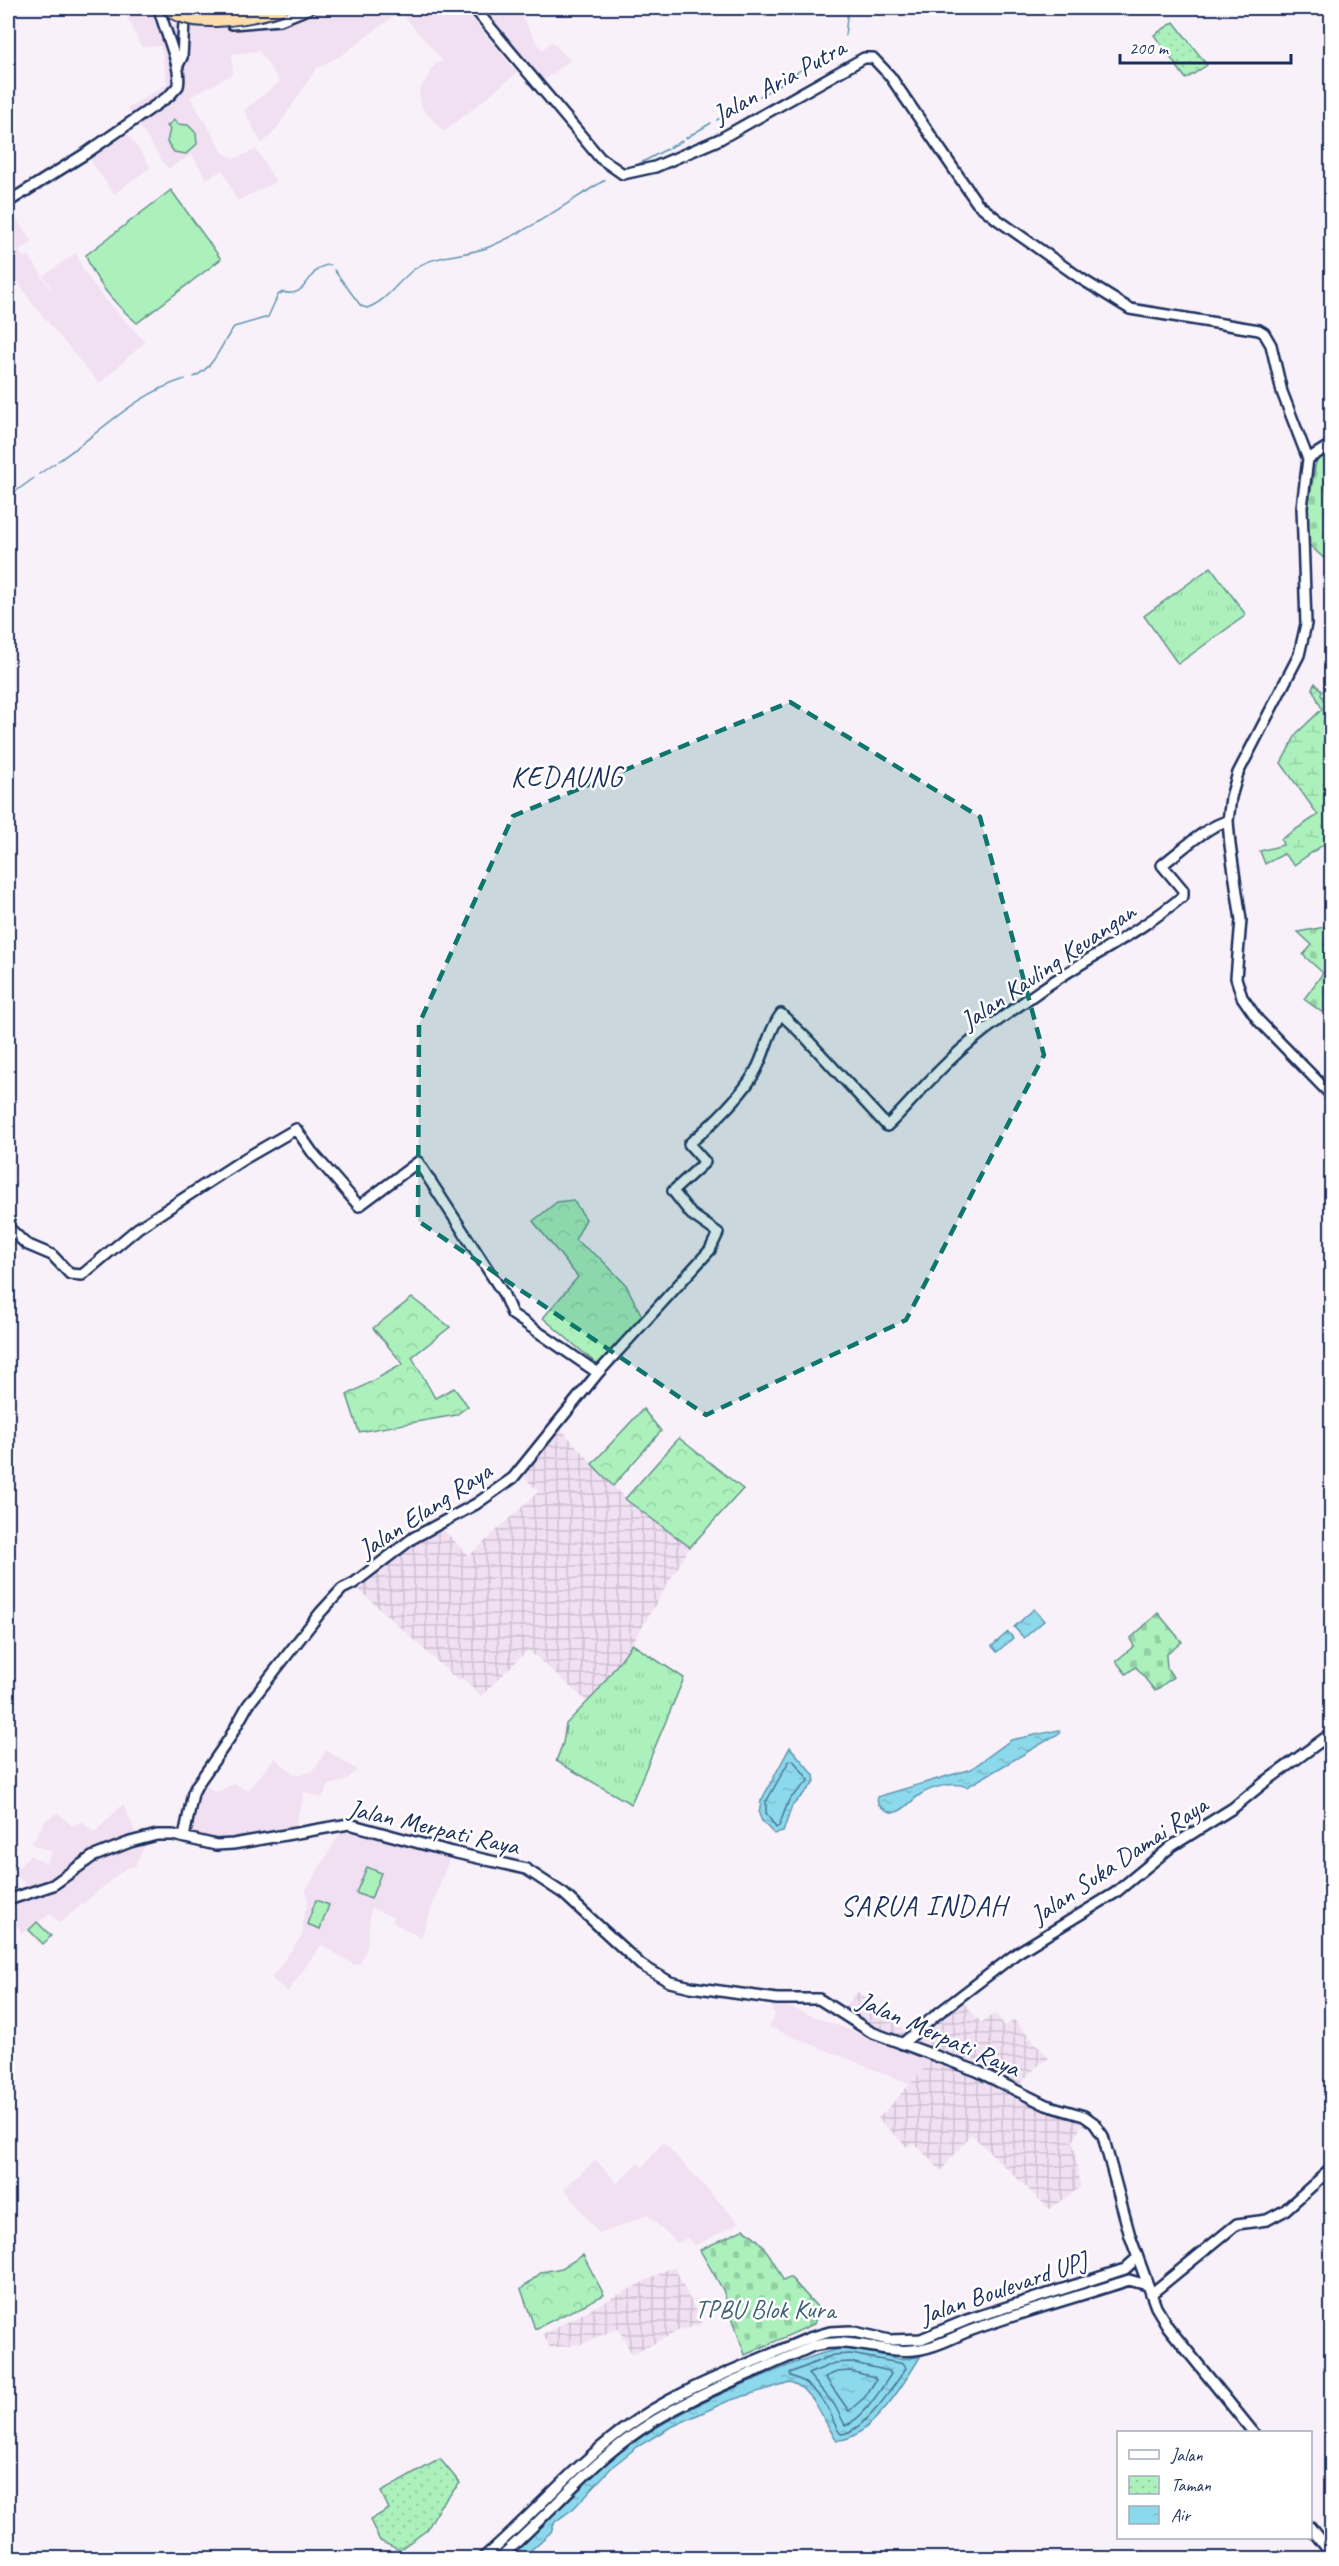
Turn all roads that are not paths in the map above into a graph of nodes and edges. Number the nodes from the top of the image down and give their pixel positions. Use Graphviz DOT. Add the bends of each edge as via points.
graph roads {
  1 [pos="161,8"];
  2 [pos="168,8"];
  3 [pos="183,8"];
  4 [pos="194,8"];
  5 [pos="211,8"];
  6 [pos="246,8"];
  7 [pos="269,8"];
  8 [pos="284,8"];
  9 [pos="310,8"];
  10 [pos="468,8"];
  11 [pos="474,8"];
  12 [pos="298,14"];
  13 [pos="184,22"];
  14 [pos="264,23"];
  15 [pos="178,65"];
  16 [pos="600,158"];
  17 [pos="8,202"];
  18 [pos="1332,444"];
  19 [pos="1308,459"];
  20 [pos="1228,821"];
  21 [pos="1332,1096"];
  22 [pos="8,1227"];
  23 [pos="718,1233"];
  24 [pos="598,1373"];
  25 [pos="1332,1733"];
  26 [pos="184,1837"];
  27 [pos="8,1900"];
  28 [pos="902,2044"];
  29 [pos="1332,2168"];
  30 [pos="1137,2258"];
  31 [pos="1125,2269"];
  32 [pos="1129,2280"];
  33 [pos="1149,2290"];
  34 [pos="1251,2431"];
  35 [pos="1312,2529"];
  36 [pos="1332,2555"];
  37 [pos="483,2559"];
  38 [pos="499,2559"];
  1 -- 13 [label="street"];
  1 -- 15 [label="street"];
  2 -- 8 [label="highway, bridge" via="182,17 201,21"];
  3 -- 6 [label="highway" via="205,13"];
  4 -- 5 [label="street"];
  7 -- 14 [label="street"];
  8 -- 12 [label="street"];
  9 -- 12 [label="street"];
  10 -- 16 [label="street, Jalan Aria Putra" via="587,151"];
  11 -- 16 [label="street, Jalan Aria Putra"];
  12 -- 14 [label="street"];
  13 -- 14 [label="street"];
  13 -- 15 [label="street"];
  15 -- 17 [label="street" via="178,86 170,96"];
  16 -- 19 [label="street, Jalan Aria Putra" via="620,172 636,173 655,167 727,135 837,71 873,58 884,67 982,207 1083,280 1130,309 1264,333"];
  18 -- 19 [label="street"];
  19 -- 20 [label="street" via="1302,507 1306,588 1303,643 1238,773"];
  20 -- 21 [label="street" via="1241,920 1236,978 1242,997 1257,1020"];
  20 -- 23 [label="street, Jalan Kavling Keuangan" via="1162,865 1183,890 1183,896 1137,931 1051,983 986,1030 943,1066 887,1126 781,1014 756,1071 711,1126 689,1144 705,1162 672,1191 691,1214"];
  22 -- 24 [label="street" via="26,1244 52,1255 70,1274 82,1275 138,1228 296,1129 359,1206 418,1162 503,1293 512,1314"];
  23 -- 24 [label="street, Jalan Elang Raya" via="710,1250"];
  24 -- 26 [label="street, Jalan Elang Raya" via="513,1478 457,1515 412,1538 342,1589 320,1613 248,1704 197,1785"];
  25 -- 28 [label="street, Jalan Suka Damai Raya" via="1224,1814 1172,1846 1115,1893 1017,1953"];
  26 -- 27 [label="street, Jalan Merpati Raya" via="157,1835 130,1842 92,1857 53,1885"];
  26 -- 28 [label="street, Jalan Merpati Raya" via="216,1845 233,1844 349,1824 508,1863 526,1869 564,1894 641,1965 670,1982 777,1999 819,1999 857,2025"];
  28 -- 30 [label="street, Jalan Merpati Raya" via="1094,2123 1102,2136"];
  29 -- 33 [label="street" via="1284,2211 1266,2220 1237,2224"];
  30 -- 31 [label="street, Jalan Boulevard UPJ"];
  30 -- 33 [label="street, Jalan Merpati Raya"];
  31 -- 32 [label="street"];
  31 -- 37 [label="street, Jalan Boulevard UPJ" via="967,2320 921,2339 889,2340 850,2331 830,2332 679,2395 613,2437"];
  32 -- 33 [label="street"];
  32 -- 38 [label="street, Jalan Boulevard UPJ" via="923,2349 889,2351 847,2342 813,2346 684,2405 628,2438"];
  33 -- 34 [label="street, Jalan Merpati Raya" via="1168,2327"];
  35 -- 36 [label="street"];
}
